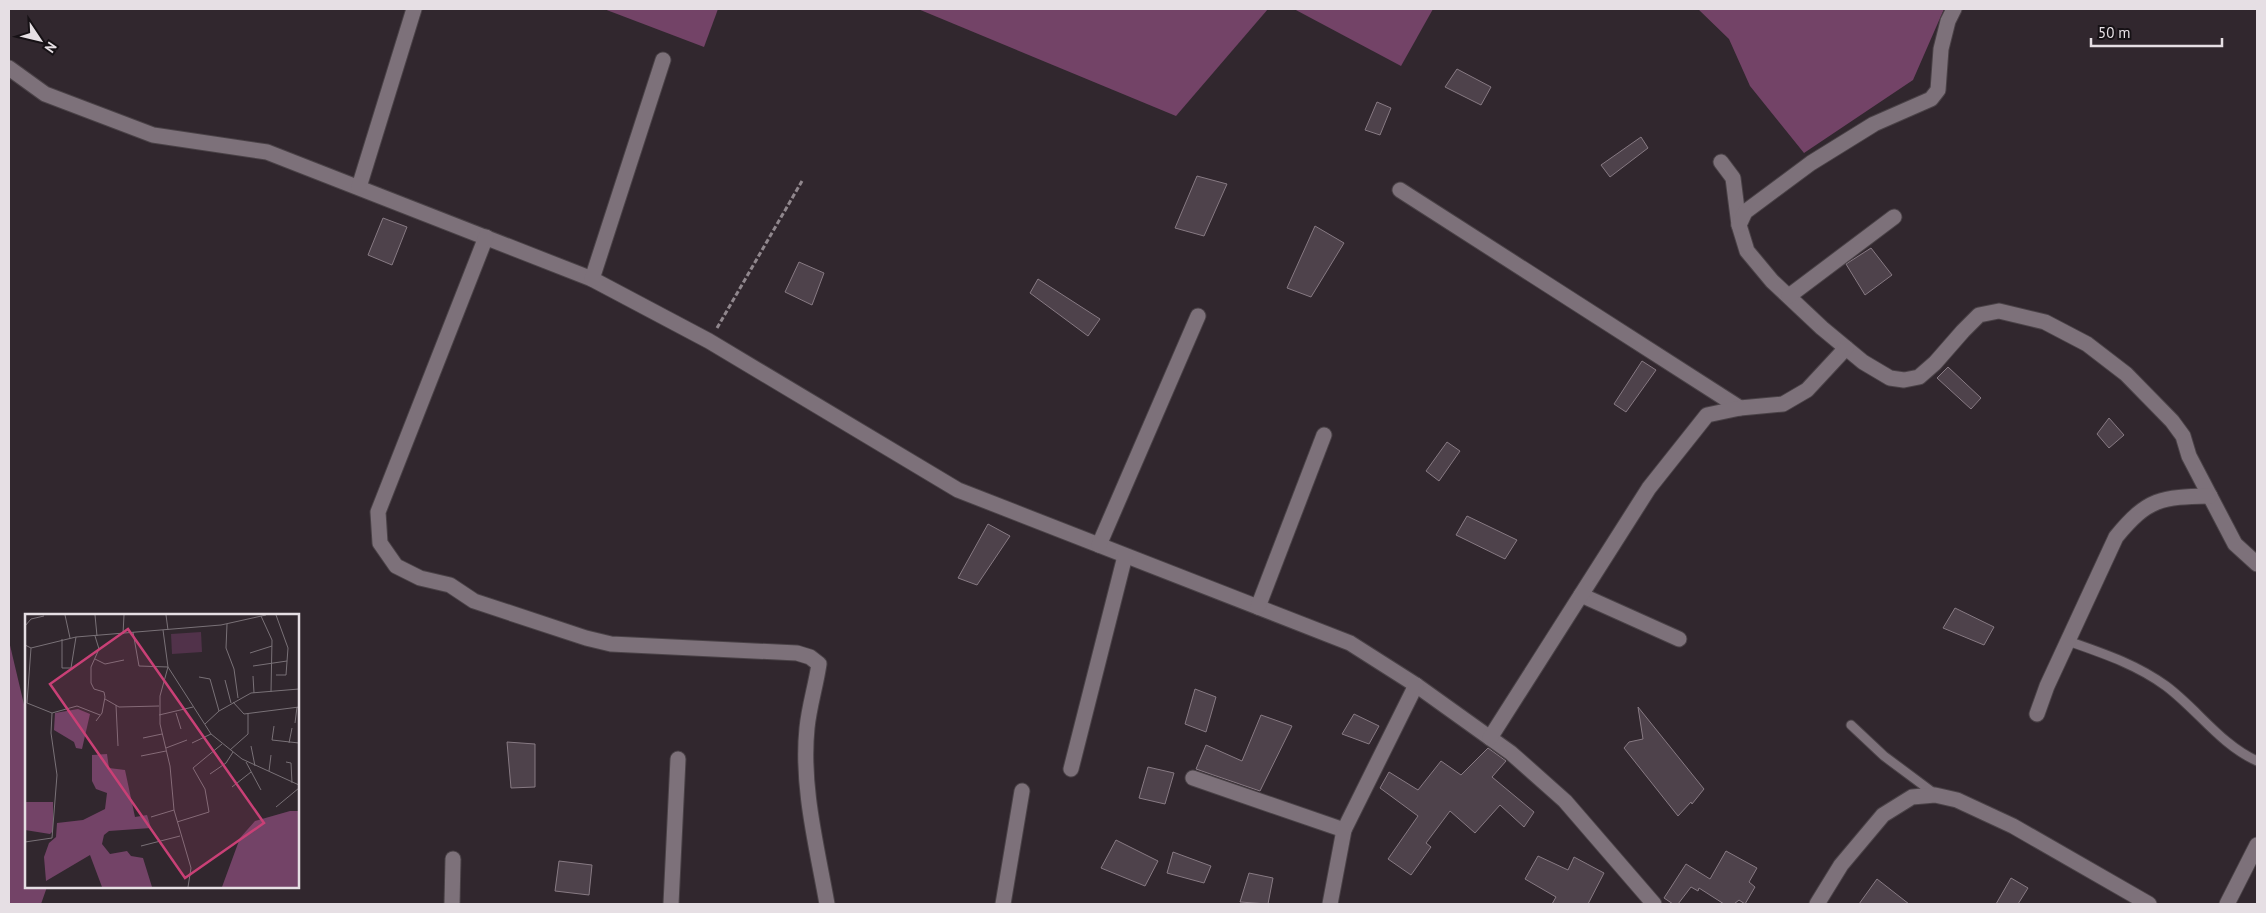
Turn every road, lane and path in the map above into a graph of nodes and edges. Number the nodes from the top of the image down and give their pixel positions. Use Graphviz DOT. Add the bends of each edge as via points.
graph roads {
  1 [pos="414,9"];
  2 [pos="1954,9"];
  3 [pos="664,60"];
  4 [pos="9,68"];
  5 [pos="1721,162"];
  6 [pos="802,182"];
  7 [pos="358,188"];
  8 [pos="1400,190"];
  9 [pos="1894,217"];
  10 [pos="1739,226"];
  11 [pos="486,237"];
  12 [pos="592,279"];
  13 [pos="1789,296"];
  14 [pos="1198,316"];
  15 [pos="709,341"];
  16 [pos="1846,348"];
  17 [pos="1740,408"];
  18 [pos="1324,435"];
  19 [pos="2210,496"];
  20 [pos="1099,545"];
  21 [pos="1125,556"];
  22 [pos="2257,564"];
  23 [pos="1581,595"];
  24 [pos="1258,607"];
  25 [pos="1680,638"];
  26 [pos="2068,641"];
  27 [pos="1416,685"];
  28 [pos="2037,714"];
  29 [pos="1851,725"];
  30 [pos="1490,738"];
  31 [pos="678,759"];
  32 [pos="2257,761"];
  33 [pos="1071,770"];
  34 [pos="1193,778"];
  35 [pos="1022,791"];
  36 [pos="1935,795"];
  37 [pos="1344,830"];
  38 [pos="2256,850"];
  39 [pos="453,860"];
  40 [pos="452,904"];
  41 [pos="672,904"];
  42 [pos="827,904"];
  43 [pos="1003,904"];
  44 [pos="1330,904"];
  45 [pos="1654,904"];
  46 [pos="1817,904"];
  47 [pos="2149,904"];
  48 [pos="2227,904"];
  1 -- 7 [label="street"];
  2 -- 10 [label="street" via="1941,49 1938,90 1931,99 1874,124 1812,163 1745,212"];
  3 -- 12 [label="street"];
  4 -- 7 [label="street" via="45,94 153,135 268,152"];
  5 -- 10 [label="street" via="1733,178"];
  6 -- 15 [label="path"];
  7 -- 11 [label="street"];
  8 -- 17 [label="street"];
  9 -- 13 [label="street"];
  10 -- 13 [label="street" via="1746,251"];
  11 -- 12 [label="street"];
  11 -- 42 [label="street" via="378,512 380,543 396,566 420,578 450,585 474,601 586,638 632,646 797,653 819,664 807,728 806,764 807,792"];
  12 -- 15 [label="street"];
  13 -- 16 [label="street"];
  14 -- 20 [label="street"];
  15 -- 20 [label="street" via="958,490"];
  16 -- 17 [label="street" via="1807,390 1784,404"];
  16 -- 19 [label="street" via="1890,378 1904,380 1919,377 1978,316 1999,311 2045,322 2087,344 2126,374 2172,422 2182,436"];
  17 -- 23 [label="street" via="1706,415 1649,488"];
  18 -- 24 [label="street"];
  19 -- 22 [label="street" via="2235,544"];
  19 -- 26 [label="street" via="2152,502 2133,517 2116,537"];
  20 -- 21 [label="street"];
  21 -- 24 [label="street"];
  21 -- 33 [label="street"];
  23 -- 25 [label="street"];
  23 -- 30 [label="street"];
  24 -- 27 [label="street" via="1350,643"];
  26 -- 28 [label="street"];
  26 -- 32 [label="lane" via="2121,661 2154,678 2228,744"];
  27 -- 30 [label="street"];
  27 -- 37 [label="street"];
  29 -- 36 [label="lane" via="1884,756"];
  30 -- 45 [label="street" via="1512,753 1565,801"];
  31 -- 41 [label="street"];
  34 -- 37 [label="street"];
  35 -- 43 [label="street"];
  36 -- 46 [label="street" via="1912,797 1883,815 1841,865"];
  36 -- 47 [label="street" via="1957,800 2013,826"];
  37 -- 44 [label="street"];
  38 -- 48 [label="street"];
  39 -- 40 [label="street"];
}
